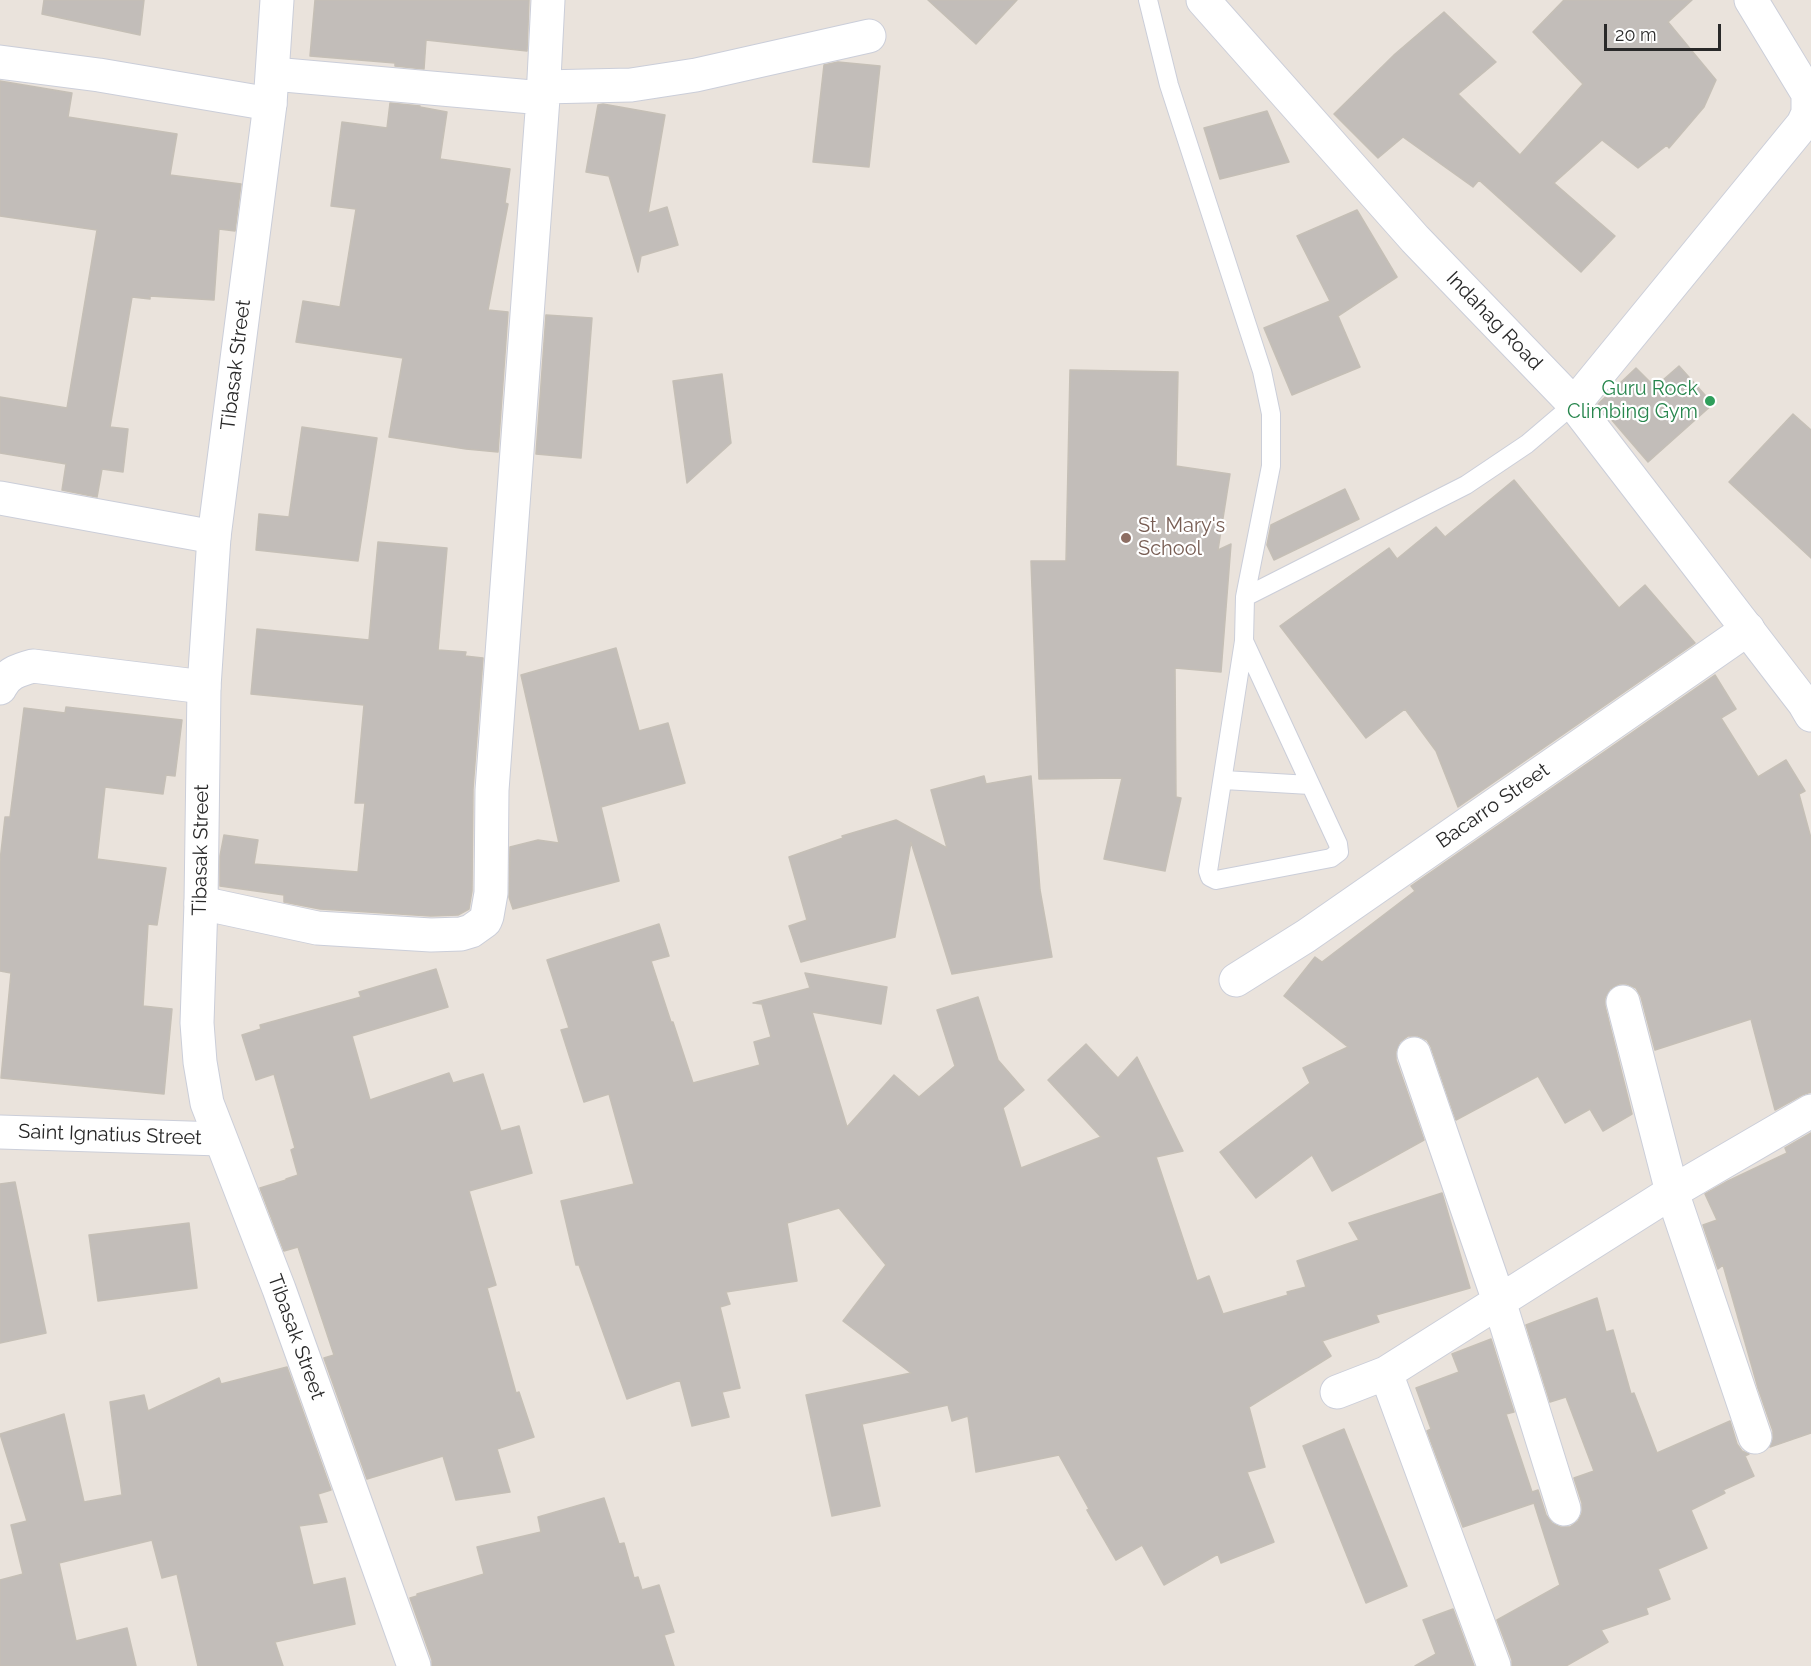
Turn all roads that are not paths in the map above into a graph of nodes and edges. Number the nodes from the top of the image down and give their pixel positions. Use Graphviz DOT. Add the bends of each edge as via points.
graph roads {
  1 [pos="277,0"];
  2 [pos="548,0"];
  3 [pos="1148,0"];
  4 [pos="1203,0"];
  5 [pos="1751,0"];
  6 [pos="869,36"];
  7 [pos="0,62"];
  8 [pos="271,89"];
  9 [pos="543,92"];
  10 [pos="1574,404"];
  11 [pos="0,498"];
  12 [pos="214,537"];
  13 [pos="1245,597"];
  14 [pos="1748,629"];
  15 [pos="1244,641"];
  16 [pos="204,687"];
  17 [pos="0,688"];
  18 [pos="1811,715"];
  19 [pos="1224,780"];
  20 [pos="1310,785"];
  21 [pos="201,903"];
  22 [pos="1236,980"];
  23 [pos="1623,1002"];
  24 [pos="1414,1054"];
  25 [pos="1811,1110"];
  26 [pos="0,1132"];
  27 [pos="220,1139"];
  28 [pos="1672,1192"];
  29 [pos="1499,1301"];
  30 [pos="1386,1373"];
  31 [pos="1338,1392"];
  32 [pos="1755,1437"];
  33 [pos="1564,1509"];
  34 [pos="414,1666"];
  35 [pos="1494,1666"];
  1 -- 8 [label="street, Tibasak Street"];
  2 -- 9 [label="street"];
  3 -- 13 [label="lane" via="1169,86 1262,371 1271,414 1271,466"];
  4 -- 10 [label="street, Indahag Road" via="1415,239"];
  5 -- 10 [label="street" via="1808,94 1808,113"];
  6 -- 9 [label="street" via="696,75"];
  7 -- 8 [label="street" via="99,75"];
  8 -- 9 [label="street"];
  8 -- 12 [label="street, Tibasak Street"];
  9 -- 21 [label="street" via="492,790 492,867 487,916 471,931 431,934 316,928"];
  10 -- 13 [label="lane" via="1527,444 1466,485"];
  10 -- 14 [label="street, Indahag Road"];
  11 -- 12 [label="street"];
  12 -- 16 [label="street, Tibasak Street"];
  13 -- 15 [label="lane"];
  14 -- 18 [label="street, Indahag Road"];
  14 -- 22 [label="street, Bacarro Street" via="1306,936"];
  15 -- 19 [label="lane"];
  15 -- 20 [label="lane"];
  16 -- 17 [label="street" via="33,666 16,671 3,680"];
  16 -- 21 [label="street, Tibasak Street"];
  19 -- 20 [label="lane"];
  19 -- 20 [label="lane" via="1208,871 1216,879 1332,858 1339,852"];
  21 -- 27 [label="street, Tibasak Street" via="197,1023 200,1062 207,1103"];
  23 -- 28 [label="street"];
  24 -- 29 [label="street"];
  25 -- 28 [label="street"];
  26 -- 27 [label="street, Saint Ignatius Street"];
  27 -- 34 [label="street, Tibasak Street" via="279,1289"];
  28 -- 29 [label="street"];
  28 -- 32 [label="street"];
  29 -- 30 [label="street"];
  29 -- 33 [label="street"];
  30 -- 31 [label="street"];
  30 -- 35 [label="street"];
}
